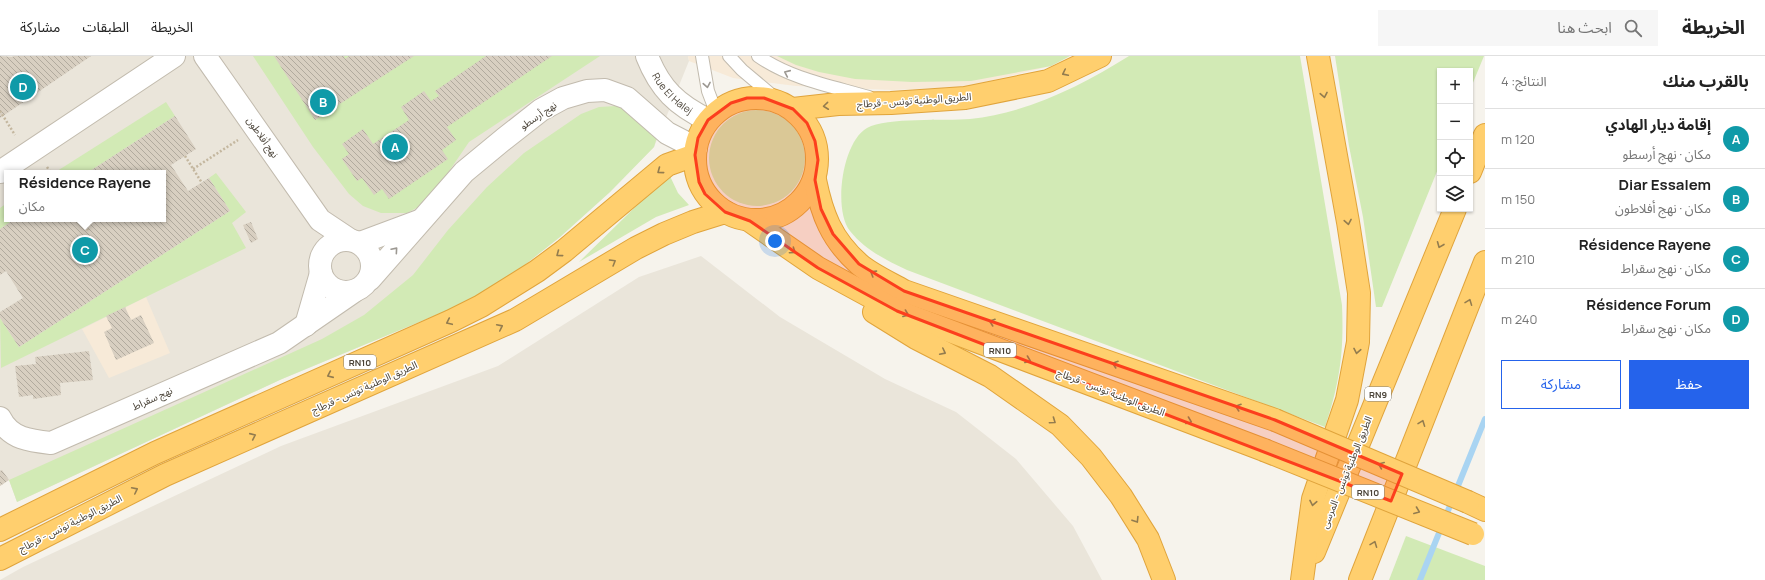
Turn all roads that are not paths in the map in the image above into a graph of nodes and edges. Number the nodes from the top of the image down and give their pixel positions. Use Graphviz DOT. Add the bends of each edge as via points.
graph roads {
  1 [pos="174,56"];
  2 [pos="205,56"];
  3 [pos="647,56"];
  4 [pos="702,56"];
  5 [pos="729,56"];
  6 [pos="758,56"];
  7 [pos="1100,56"];
  8 [pos="1318,56"];
  9 [pos="891,103"];
  10 [pos="786,106"];
  11 [pos="712,116"];
  12 [pos="1485,135"];
  13 [pos="695,152"];
  14 [pos="1473,165"];
  15 [pos="0,172"];
  16 [pos="815,180"];
  17 [pos="725,212"];
  18 [pos="1454,212"];
  19 [pos="320,220"];
  20 [pos="422,220"];
  21 [pos="750,221"];
  22 [pos="355,241"];
  23 [pos="1485,262"];
  24 [pos="320,268"];
  25 [pos="818,268"];
  26 [pos="362,286"];
  27 [pos="306,325"];
  28 [pos="0,418"];
  29 [pos="1477,506"];
  30 [pos="0,530"];
  31 [pos="1479,537"];
  32 [pos="0,558"];
  33 [pos="1164,580"];
  34 [pos="1302,580"];
  35 [pos="1360,580"];
  1 -- 15 [label="street"];
  2 -- 19 [label="street, نهج أفلاطون"];
  3 -- 11 [label="street, Rue El Halej" via="653,71 675,100 690,112"];
  4 -- 11 [label="lane, one-way"];
  5 -- 10 [label="lane"];
  9 -- 6 [label="lane, one-way" via="792,76"];
  7 -- 9 [label="highway, الطريق الوطنية تونس - قرطاج, one-way" via="1048,81 965,98"];
  8 -- 34 [label="highway, one-way" via="1359,293 1358,342 1348,400 1313,499"];
  9 -- 10 [label="highway, الطريق الوطنية تونس - قرطاج, one-way"];
  10 -- 11 [label="highway, الطريق الوطنية تونس - قرطاج" via="764,98 747,98 731,103"];
  10 -- 16 [label="highway, الطريق الوطنية تونس - قرطاج / RN10" via="807,123 815,141 818,160"];
  11 -- 13 [label="highway, الطريق الوطنية تونس - قرطاج / RN10" via="698,138"];
  12 -- 14 [label="highway"];
  13 -- 17 [label="highway, الطريق الوطنية تونس - قرطاج / RN10" via="695,169 699,182 705,194"];
  13 -- 20 [label="street, نهج أرسطو" via="667,133 627,98 605,90 587,91 563,98 541,110 464,172"];
  13 -- 30 [label="highway, RN10, one-way" via="667,165 564,251 480,306 155,453"];
  16 -- 21 [label="highway, الطريق الوطنية تونس - قرطاج / RN10" via="805,198 789,211 770,219"];
  29 -- 16 [label="highway, one-way, bridge" via="1275,420 904,291 859,264 833,234 821,209"];
  17 -- 21 [label="highway, الطريق الوطنية تونس - قرطاج / RN10"];
  32 -- 17 [label="highway, الطريق الوطنية تونس - قرطاج / RN10, one-way" via="165,475 486,334 636,248 693,222"];
  18 -- 34 [label="highway, الطريق الوطنية تونس - المرسى / RN9, one-way"];
  19 -- 22 [label="street, نهج أفلاطون"];
  19 -- 24 [label="street"];
  20 -- 22 [label="street, نهج أرسطو"];
  26 -- 20 [label="street, نهج أرسطو, one-way"];
  21 -- 25 [label="highway, الطريق الوطنية تونس - قرطاج / RN10, one-way"];
  22 -- 24 [label="street" via="340,240 330,245 324,253"];
  22 -- 26 [label="street" via="368,250 372,259 373,269"];
  35 -- 23 [label="highway, one-way"];
  24 -- 26 [label="street" via="325,282 333,289 343,292"];
  24 -- 27 [label="street"];
  25 -- 31 [label="highway, الطريق الوطنية تونس - قرطاج / RN10, one-way, bridge" via="897,310 1264,450"];
  25 -- 33 [label="highway, one-way" via="854,299 916,338 990,376 1060,425 1091,457 1121,496 1148,539"];
  26 -- 27 [label="street, نهج سقراط"];
  27 -- 28 [label="street, نهج سقراط" via="279,343 51,443 27,441 13,433"];
}
